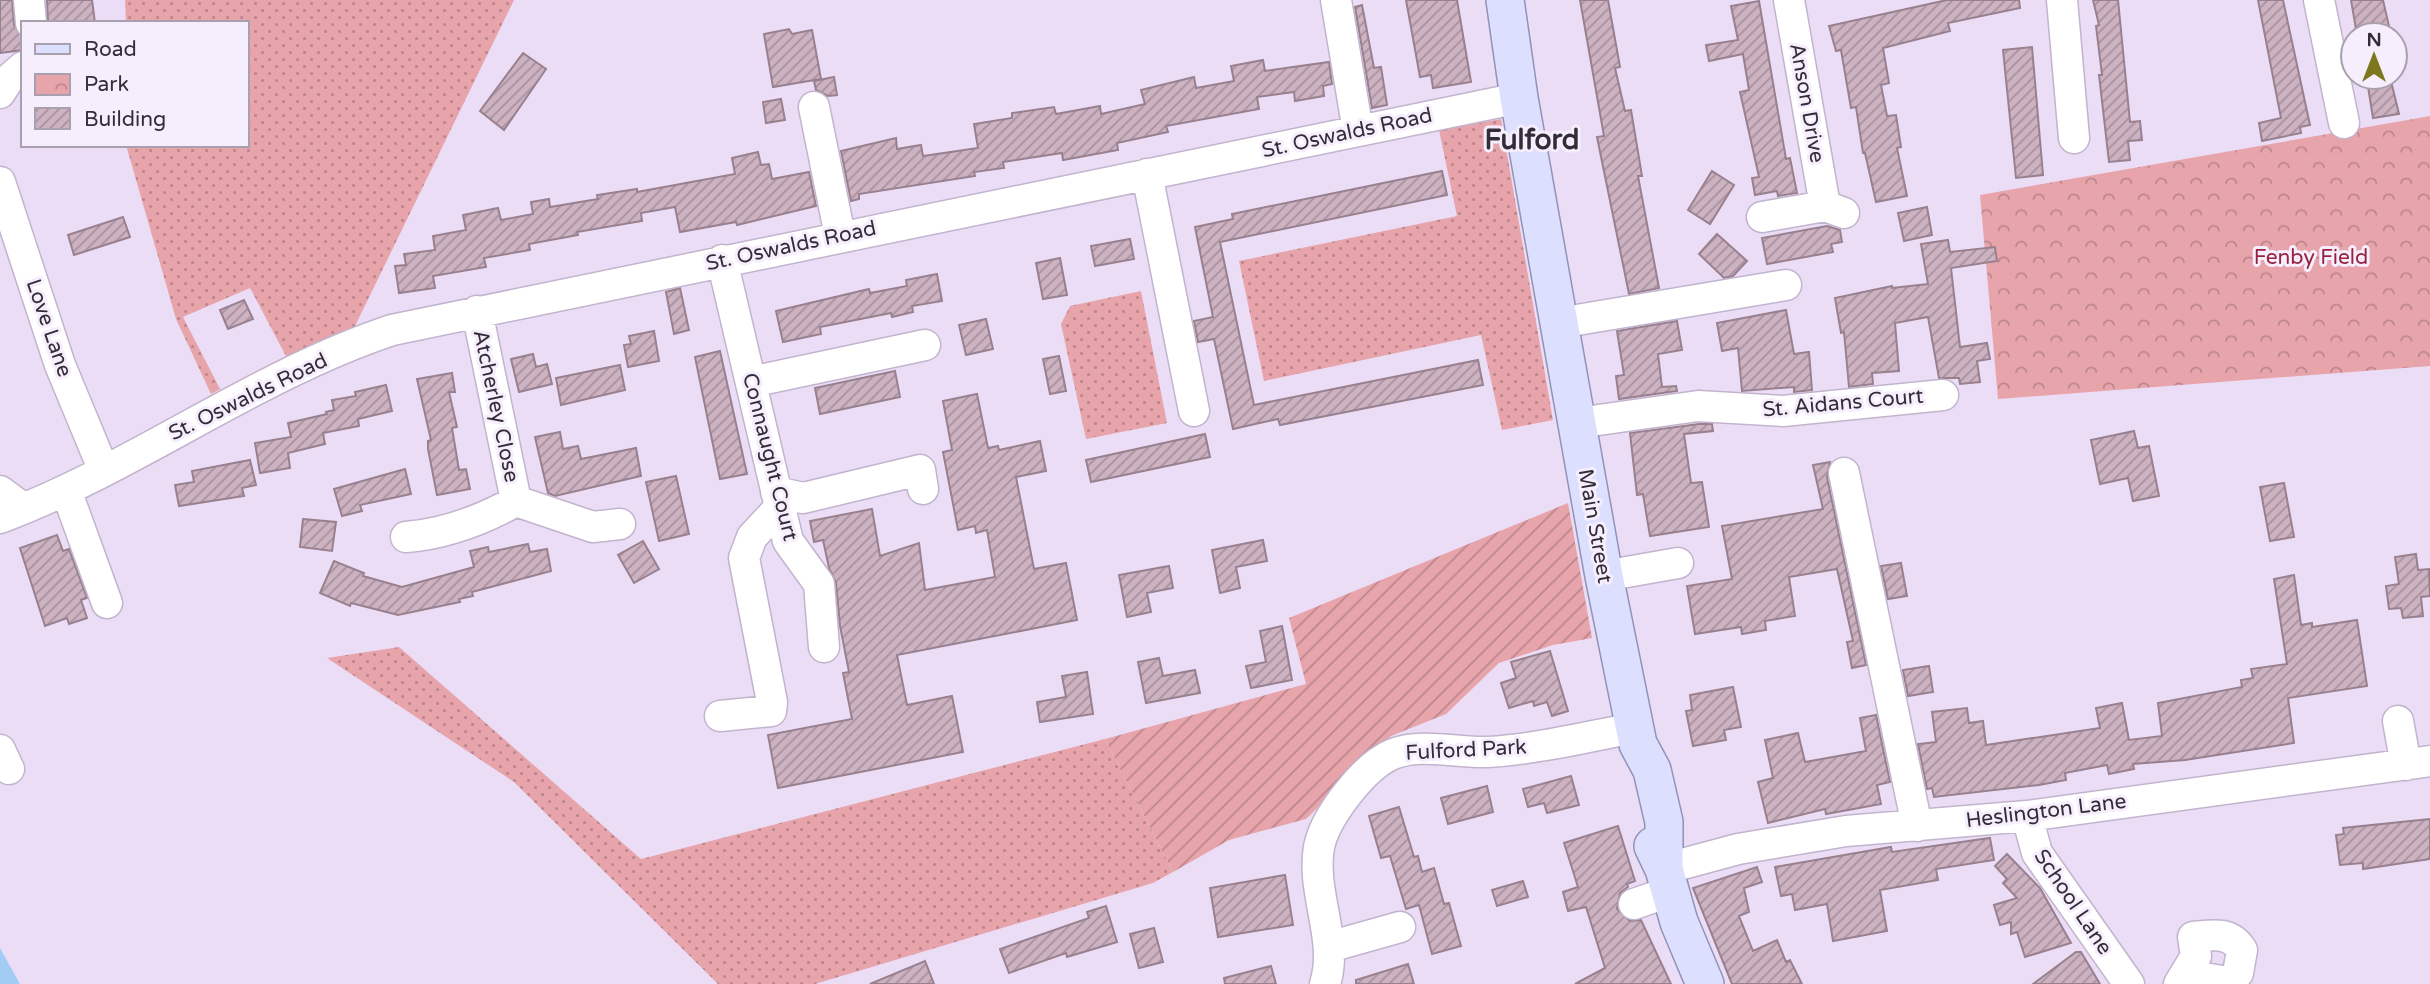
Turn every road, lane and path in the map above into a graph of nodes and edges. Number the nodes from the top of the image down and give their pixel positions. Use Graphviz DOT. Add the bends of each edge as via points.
graph roads {
  1 [pos="29,0"];
  2 [pos="1336,0"];
  3 [pos="1504,0"];
  4 [pos="2062,0"];
  5 [pos="2319,0"];
  6 [pos="1791,1"];
  7 [pos="31,21"];
  8 [pos="21,69"];
  9 [pos="0,93"];
  10 [pos="1519,98"];
  11 [pos="814,107"];
  12 [pos="2344,123"];
  13 [pos="1358,131"];
  14 [pos="2074,138"];
  15 [pos="1147,173"];
  16 [pos="0,182"];
  17 [pos="1762,218"];
  18 [pos="841,236"];
  19 [pos="722,260"];
  20 [pos="1786,285"];
  21 [pos="477,311"];
  22 [pos="1558,315"];
  23 [pos="925,345"];
  24 [pos="751,383"];
  25 [pos="1943,395"];
  26 [pos="1194,411"];
  27 [pos="1577,423"];
  28 [pos="1844,473"];
  29 [pos="87,480"];
  30 [pos="923,489"];
  31 [pos="778,500"];
  32 [pos="516,501"];
  33 [pos="8,505"];
  34 [pos="620,524"];
  35 [pos="406,537"];
  36 [pos="1678,562"];
  37 [pos="1604,576"];
  38 [pos="107,603"];
  39 [pos="824,647"];
  40 [pos="720,716"];
  41 [pos="2398,720"];
  42 [pos="1636,736"];
  43 [pos="2418,763"];
  44 [pos="2027,816"];
  45 [pos="1917,826"];
  46 [pos="1667,880"];
  47 [pos="1634,904"];
  48 [pos="1399,927"];
  49 [pos="1329,947"];
  50 [pos="1325,984"];
  51 [pos="1705,984"];
  52 [pos="2129,984"];
  1 -- 7 [label="street"];
  2 -- 13 [label="street"];
  3 -- 10 [label="main road, Main Street"];
  4 -- 14 [label="street"];
  5 -- 12 [label="street"];
  6 -- 17 [label="street, Anson Drive" via="1834,209"];
  8 -- 9 [label="street"];
  10 -- 13 [label="street, St. Oswalds Road"];
  10 -- 22 [label="main road, Main Street"];
  11 -- 18 [label="street"];
  13 -- 15 [label="street, St. Oswalds Road"];
  15 -- 18 [label="street, St. Oswalds Road"];
  15 -- 26 [label="street"];
  16 -- 29 [label="street, Love Lane" via="60,365"];
  18 -- 19 [label="street, St. Oswalds Road"];
  19 -- 21 [label="street, St. Oswalds Road"];
  19 -- 24 [label="street, Connaught Court"];
  20 -- 22 [label="street"];
  21 -- 29 [label="street, St. Oswalds Road" via="367,339 216,409"];
  21 -- 32 [label="street, Atcherley Close"];
  22 -- 27 [label="main road, Main Street"];
  23 -- 24 [label="street"];
  24 -- 31 [label="street, Connaught Court"];
  25 -- 27 [label="street, St. Aidans Court" via="1783,411 1698,405"];
  27 -- 37 [label="main road, Main Street"];
  28 -- 45 [label="street"];
  29 -- 33 [label="street, St. Oswalds Road"];
  29 -- 38 [label="street, Love Lane"];
  30 -- 31 [label="street" via="919,470"];
  31 -- 39 [label="street, Connaught Court" via="794,553 819,584"];
  31 -- 40 [label="street" via="752,537 744,558 771,712"];
  32 -- 34 [label="street, Atcherley Close" via="593,527"];
  32 -- 35 [label="street, Atcherley Close" via="492,515 431,535"];
  36 -- 37 [label="street"];
  37 -- 42 [label="main road, Main Street"];
  41 -- 43 [label="street"];
  42 -- 46 [label="main road, Main Street" via="1652,770 1664,822"];
  42 -- 49 [label="street, Fulford Park" via="1486,752 1406,751 1380,762 1333,811 1326,825 1317,869"];
  43 -- 44 [label="street, Heslington Lane"];
  44 -- 45 [label="street, Heslington Lane"];
  44 -- 52 [label="street, School Lane" via="2037,853"];
  45 -- 46 [label="street, Heslington Lane" via="1770,842"];
  46 -- 47 [label="street, Heslington Lane"];
  46 -- 51 [label="main road, Main Street"];
  48 -- 49 [label="street"];
  49 -- 50 [label="street, Fulford Park"];
}
